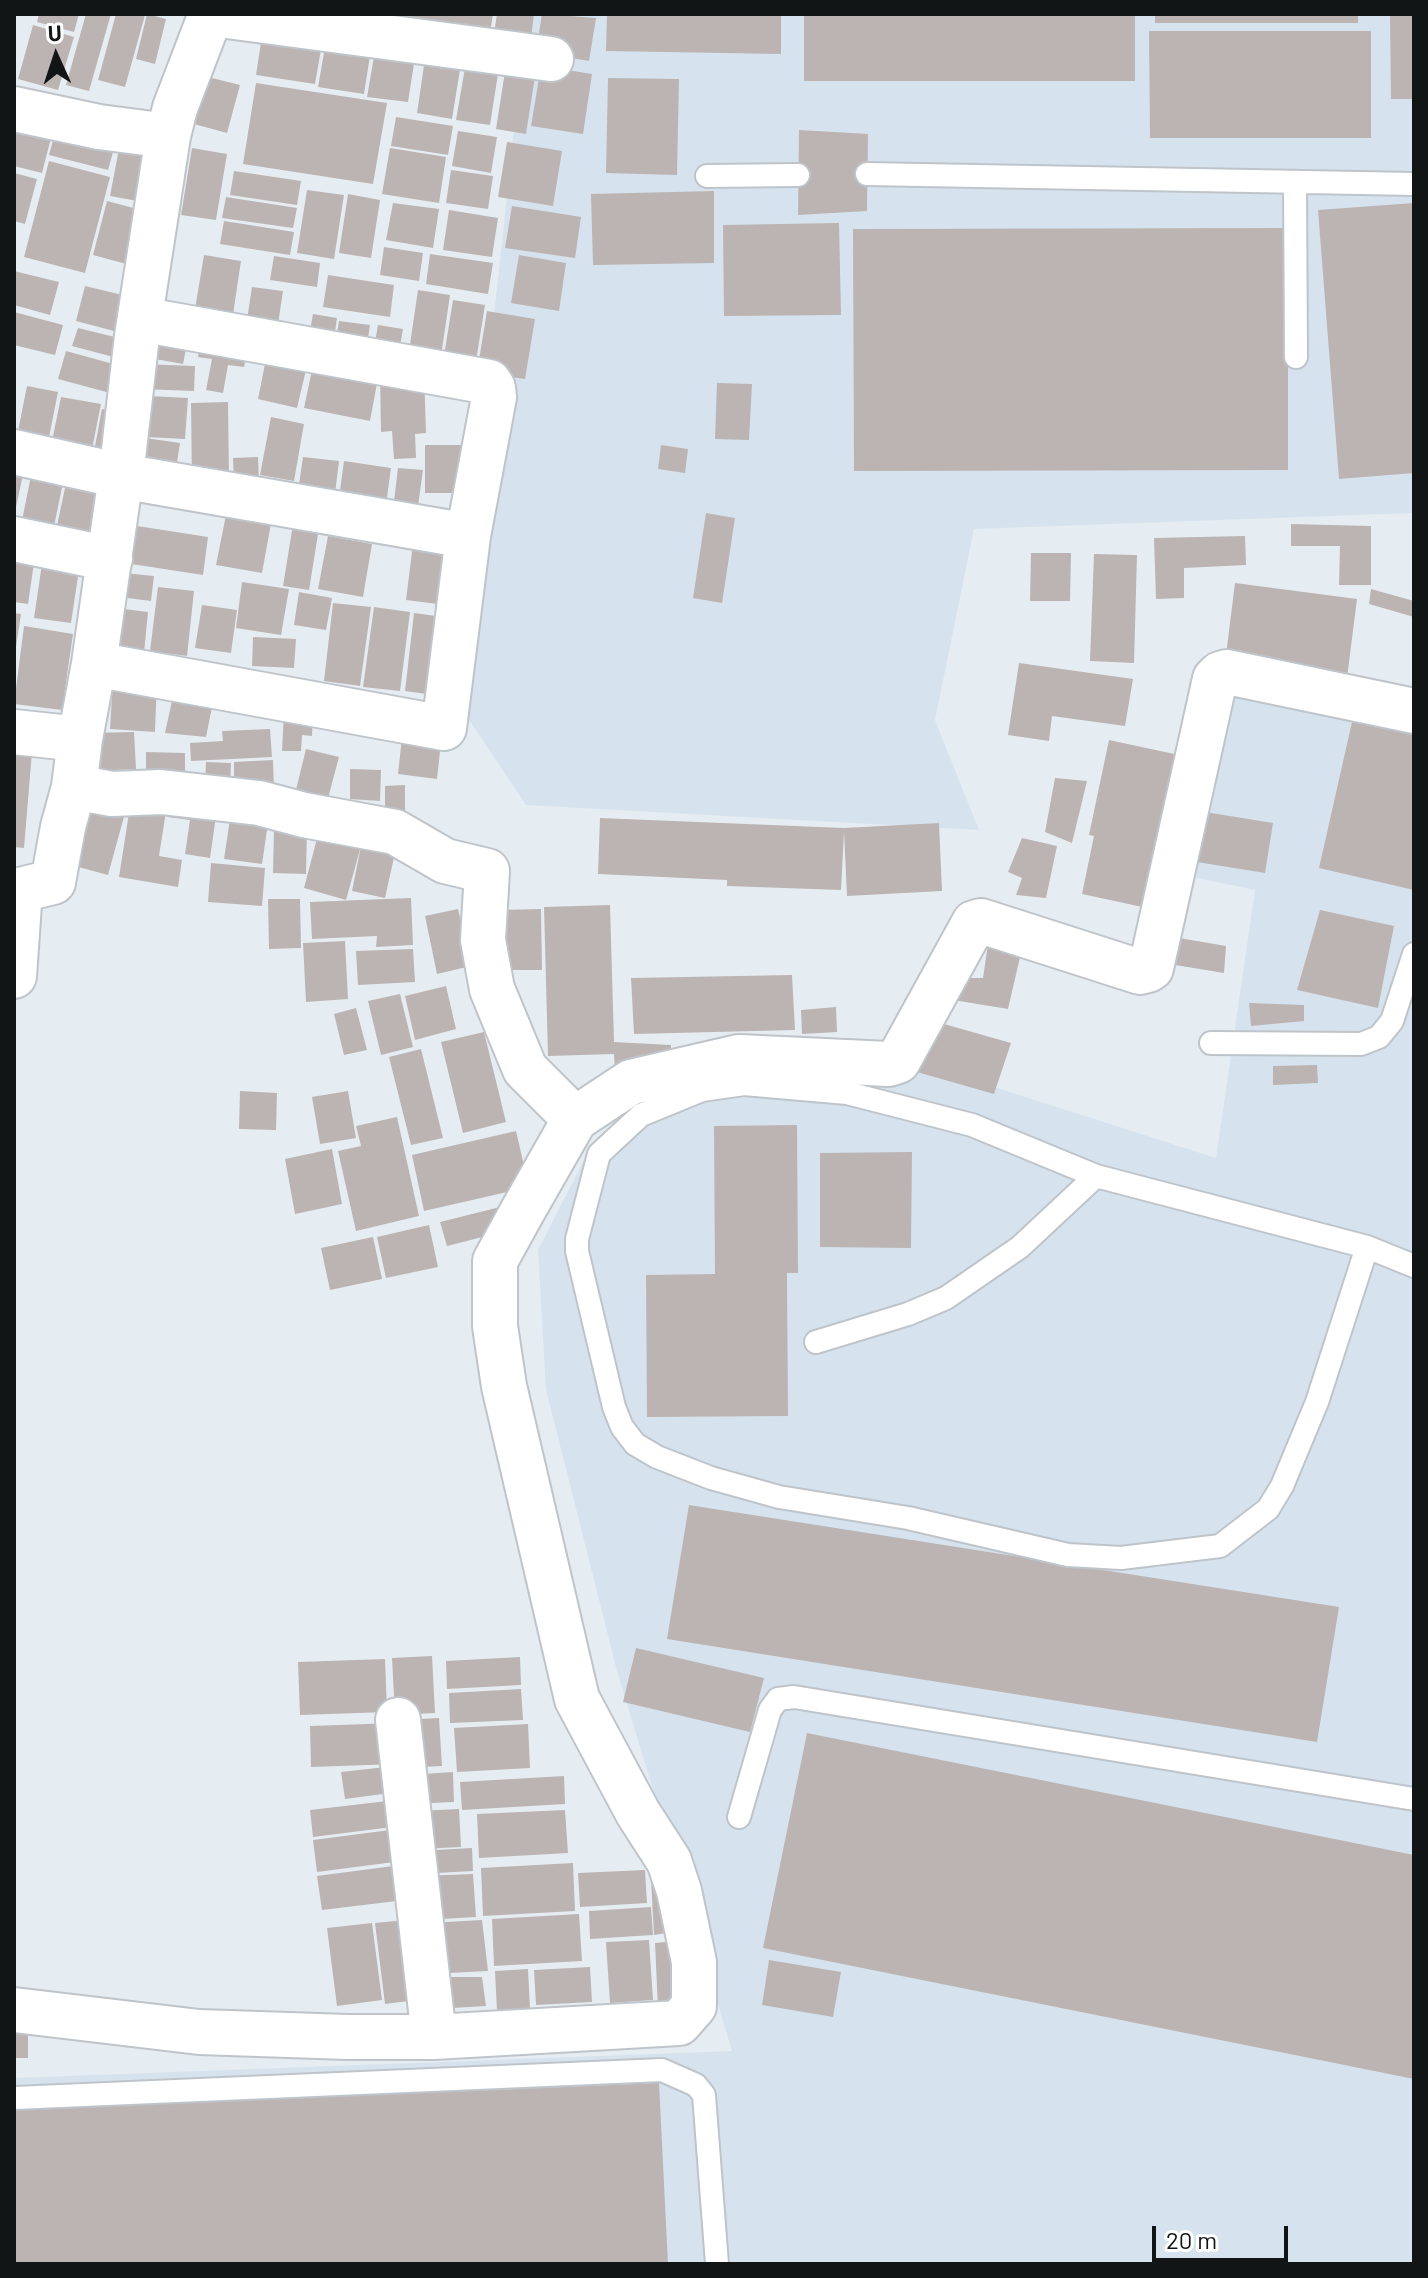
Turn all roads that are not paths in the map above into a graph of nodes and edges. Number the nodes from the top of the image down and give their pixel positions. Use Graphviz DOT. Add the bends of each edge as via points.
graph roads {
  1 [pos="211,14"];
  2 [pos="551,59"];
  3 [pos="14,109"];
  4 [pos="168,136"];
  5 [pos="867,174"];
  6 [pos="798,175"];
  7 [pos="707,176"];
  8 [pos="1295,182"];
  9 [pos="1414,184"];
  10 [pos="140,319"];
  11 [pos="1296,357"];
  12 [pos="14,452"];
  13 [pos="121,476"];
  14 [pos="468,536"];
  15 [pos="14,539"];
  16 [pos="110,559"];
  17 [pos="94,664"];
  18 [pos="1414,711"];
  19 [pos="14,732"];
  20 [pos="80,739"];
  21 [pos="74,787"];
  22 [pos="1414,954"];
  23 [pos="14,976"];
  24 [pos="1211,1043"];
  25 [pos="575,1119"];
  26 [pos="1096,1176"];
  27 [pos="1367,1247"];
  28 [pos="1414,1266"];
  29 [pos="816,1342"];
  30 [pos="398,1720"];
  31 [pos="1414,1799"];
  32 [pos="739,1817"];
  33 [pos="14,2010"];
  34 [pos="434,2037"];
  35 [pos="14,2098"];
  36 [pos="717,2264"];
  1 -- 2 [label="street"];
  1 -- 4 [label="street"];
  3 -- 4 [label="street"];
  4 -- 10 [label="street"];
  5 -- 8 [label="lane"];
  6 -- 7 [label="lane"];
  8 -- 9 [label="lane"];
  8 -- 11 [label="lane"];
  10 -- 13 [label="street"];
  10 -- 14 [label="street" via="489,382 494,397"];
  12 -- 13 [label="street"];
  13 -- 14 [label="street"];
  13 -- 16 [label="street"];
  14 -- 17 [label="street" via="444,728"];
  15 -- 16 [label="street"];
  16 -- 17 [label="street"];
  17 -- 20 [label="street"];
  18 -- 25 [label="street" via="1220,674 1151,968 1140,972 981,921 974,923 898,1061 739,1057 631,1082"];
  19 -- 20 [label="street"];
  20 -- 21 [label="street"];
  21 -- 23 [label="street" via="53,882 20,890"];
  21 -- 25 [label="street" via="259,803 395,832 445,861 487,871 483,940 492,989 525,1069"];
  22 -- 24 [label="lane" via="1392,1021 1379,1037 1361,1044"];
  25 -- 34 [label="street" via="495,1261 497,1341 577,1699 669,1861 694,1962 694,2006 679,2023"];
  26 -- 27 [label="lane"];
  26 -- 27 [label="lane" via="972,1125 847,1093 744,1084 702,1090 641,1115 599,1154 577,1239 578,1262 622,1427 635,1444 657,1457 711,1478 779,1497 908,1518 1068,1555 1121,1558 1220,1546 1268,1509 1282,1486 1317,1402"];
  26 -- 29 [label="lane" via="1020,1247 946,1298"];
  27 -- 28 [label="lane"];
  30 -- 34 [label="street"];
  31 -- 32 [label="lane" via="794,1697 778,1699 770,1710"];
  33 -- 34 [label="street" via="199,2032"];
  35 -- 36 [label="lane" via="662,2070 696,2085 704,2095"];
}
